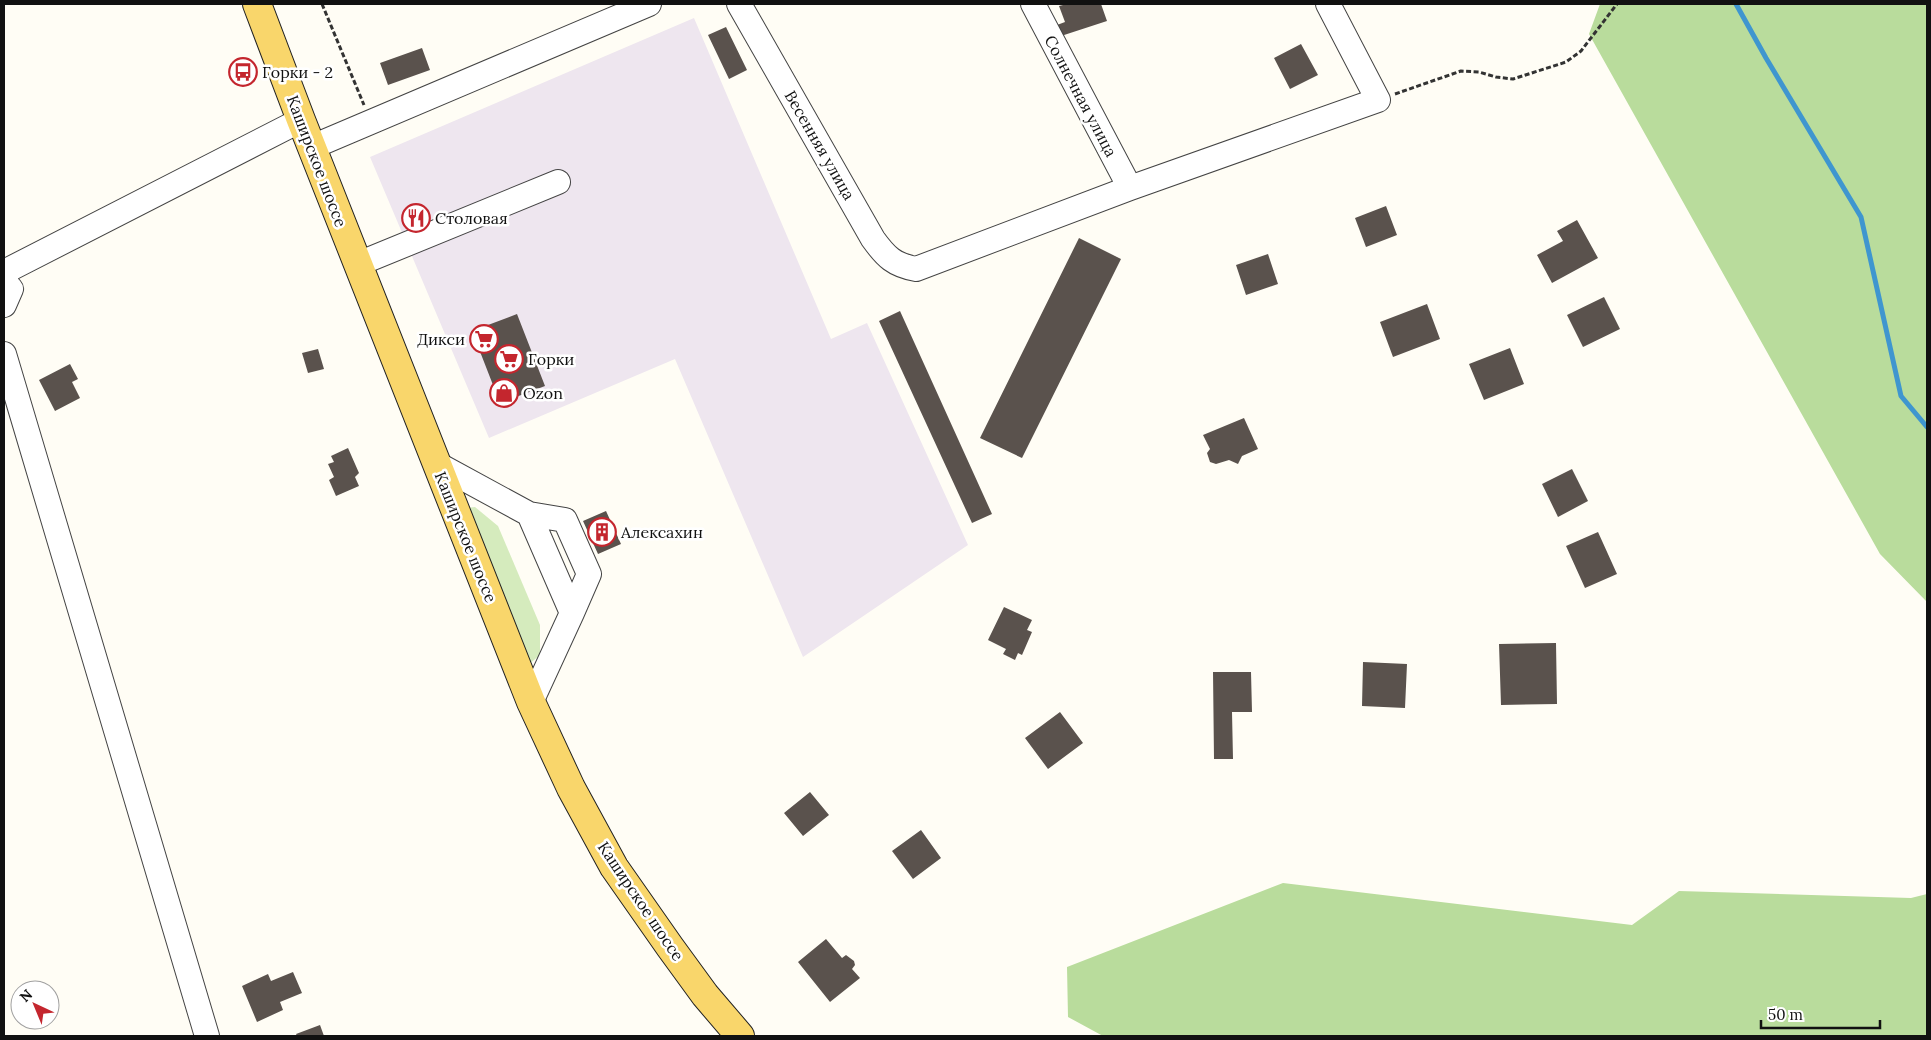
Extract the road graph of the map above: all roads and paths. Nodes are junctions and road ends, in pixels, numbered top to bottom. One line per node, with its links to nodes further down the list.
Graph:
1 (257, 4): 9 (main road, Каширское шоссе)
2 (322, 4): 10 (path)
3 (649, 4): 10 (street)
4 (739, 4): 13 (street, Весенняя улица)
5 (1033, 4): 13 (street, Солнечная улица)
6 (1328, 4): 8 (street)
7 (1617, 4): 8 (path)
8 (1378, 100): 13 (street)
9 (301, 120): 11 (main road, Каширское шоссе); 15 (street)
10 (371, 122): 11 (street)
11 (312, 147): 14 (main road, Каширское шоссе)
12 (558, 182): 14 (street)
13 (1130, 188)
14 (358, 264): 19 (main road, Каширское шоссе)
15 (4, 272)
16 (4, 281): 17 (street)
17 (4, 306)
18 (4, 354): 23 (street)
19 (437, 464): 20 (street); 22 (main road, Каширское шоссе)
20 (529, 514): 21 (street); 21 (street)
21 (572, 613): 22 (street)
22 (531, 702): 24 (main road, Каширское шоссе)
23 (207, 1036)
24 (740, 1036)

